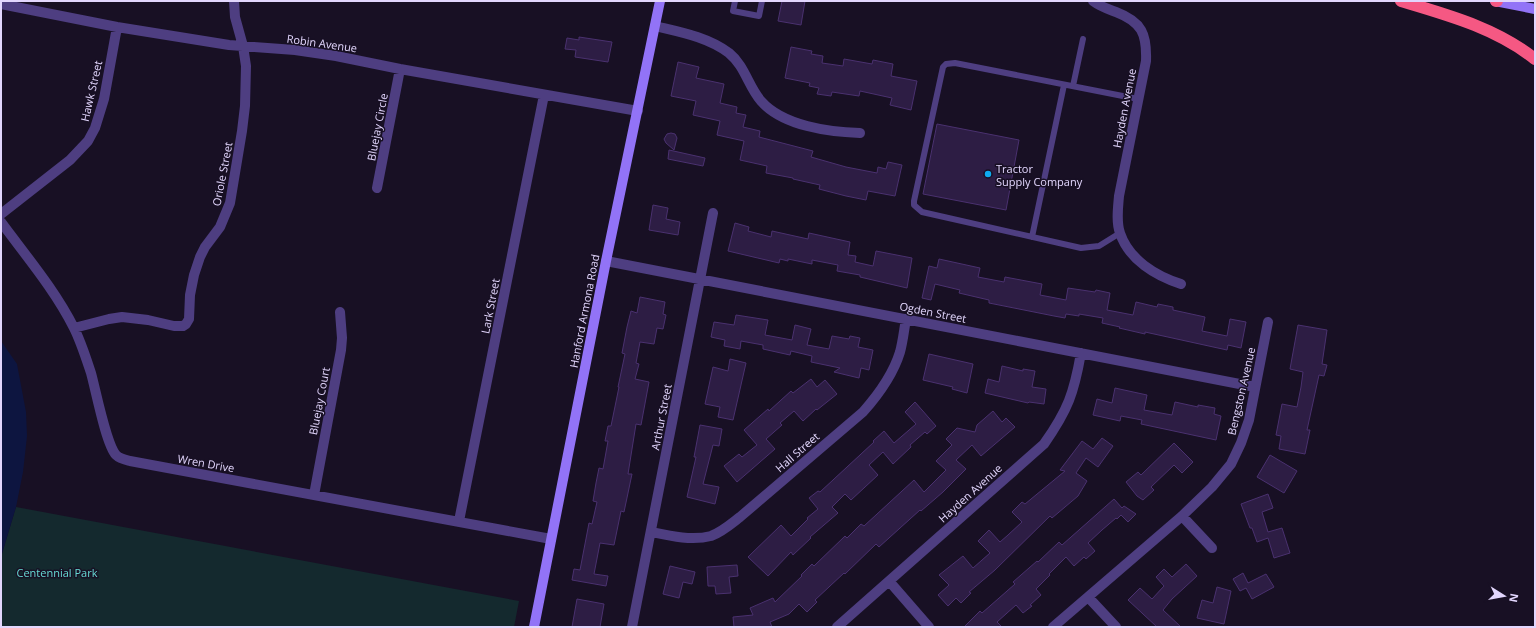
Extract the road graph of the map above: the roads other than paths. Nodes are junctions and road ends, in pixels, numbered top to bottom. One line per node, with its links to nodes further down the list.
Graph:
1 (234, 1): 13 (street, Oriole Street)
2 (660, 1): 10 (main road, Hanford Armona Road)
3 (735, 1): 4 (lane)
4 (762, 1)
5 (1093, 1): 19 (street, Hayden Avenue)
6 (1401, 1): 14 (highway)
7 (1496, 1): 9 (main road)
8 (1, 4): 11 (street, Robin Avenue)
9 (1535, 9)
10 (655, 26): 20 (main road, Hanford Armona Road); 21 (street)
11 (117, 27): 13 (street, Robin Avenue); 24 (street, Hawk Street)
12 (1083, 39): 17 (lane)
13 (243, 46): 15 (street, Robin Avenue); 34 (street, Oriole Street)
14 (1535, 59)
15 (400, 69): 18 (street, Robin Avenue); 22 (street, Bluejay Circle)
16 (1064, 85): 17 (lane); 27 (lane); 27 (lane)
17 (1073, 86): 19 (lane)
18 (544, 95): 20 (street, Robin Avenue); 39 (street, Lark Street)
19 (1138, 99): 26 (street, Hayden Avenue)
20 (638, 111): 28 (main road, Hanford Armona Road)
21 (860, 133)
22 (377, 188)
23 (713, 212): 29 (street, Arthur Street)
24 (1, 214)
25 (1, 222): 34 (street, Wren Drive)
26 (1120, 233): 27 (lane); 30 (street, Hayden Avenue)
27 (1032, 237)
28 (606, 261): 29 (street, Ogden Street); 41 (main road, Hanford Armona Road)
29 (699, 279): 32 (street, Ogden Street); 40 (street, Arthur Street)
30 (1181, 284)
31 (340, 312): 37 (street, Bluejay Court)
32 (906, 319): 35 (street, Ogden Street); 40 (street, Hall Street)
33 (1268, 322): 36 (street, Bengston Avenue)
34 (74, 328): 37 (street, Wren Drive)
35 (1081, 353): 36 (street, Ogden Street); 43 (street, Hayden Avenue)
36 (1255, 387): 38 (street, Bengston Avenue)
37 (314, 495): 39 (street, Wren Drive)
38 (1182, 516): 42 (street); 44 (street, Bengston Avenue)
39 (459, 521): 41 (street, Wren Drive)
40 (651, 532): 46 (street, Arthur Street)
41 (551, 539): 45 (main road, Hanford Armona Road)
42 (1212, 548)
43 (889, 581): 47 (street, Hayden Avenue); 48 (street)
44 (1088, 597): 49 (street, Bengston Avenue); 50 (street)
45 (534, 627)
46 (632, 627)
47 (837, 627)
48 (929, 627)
49 (1053, 627)
50 (1116, 627)

